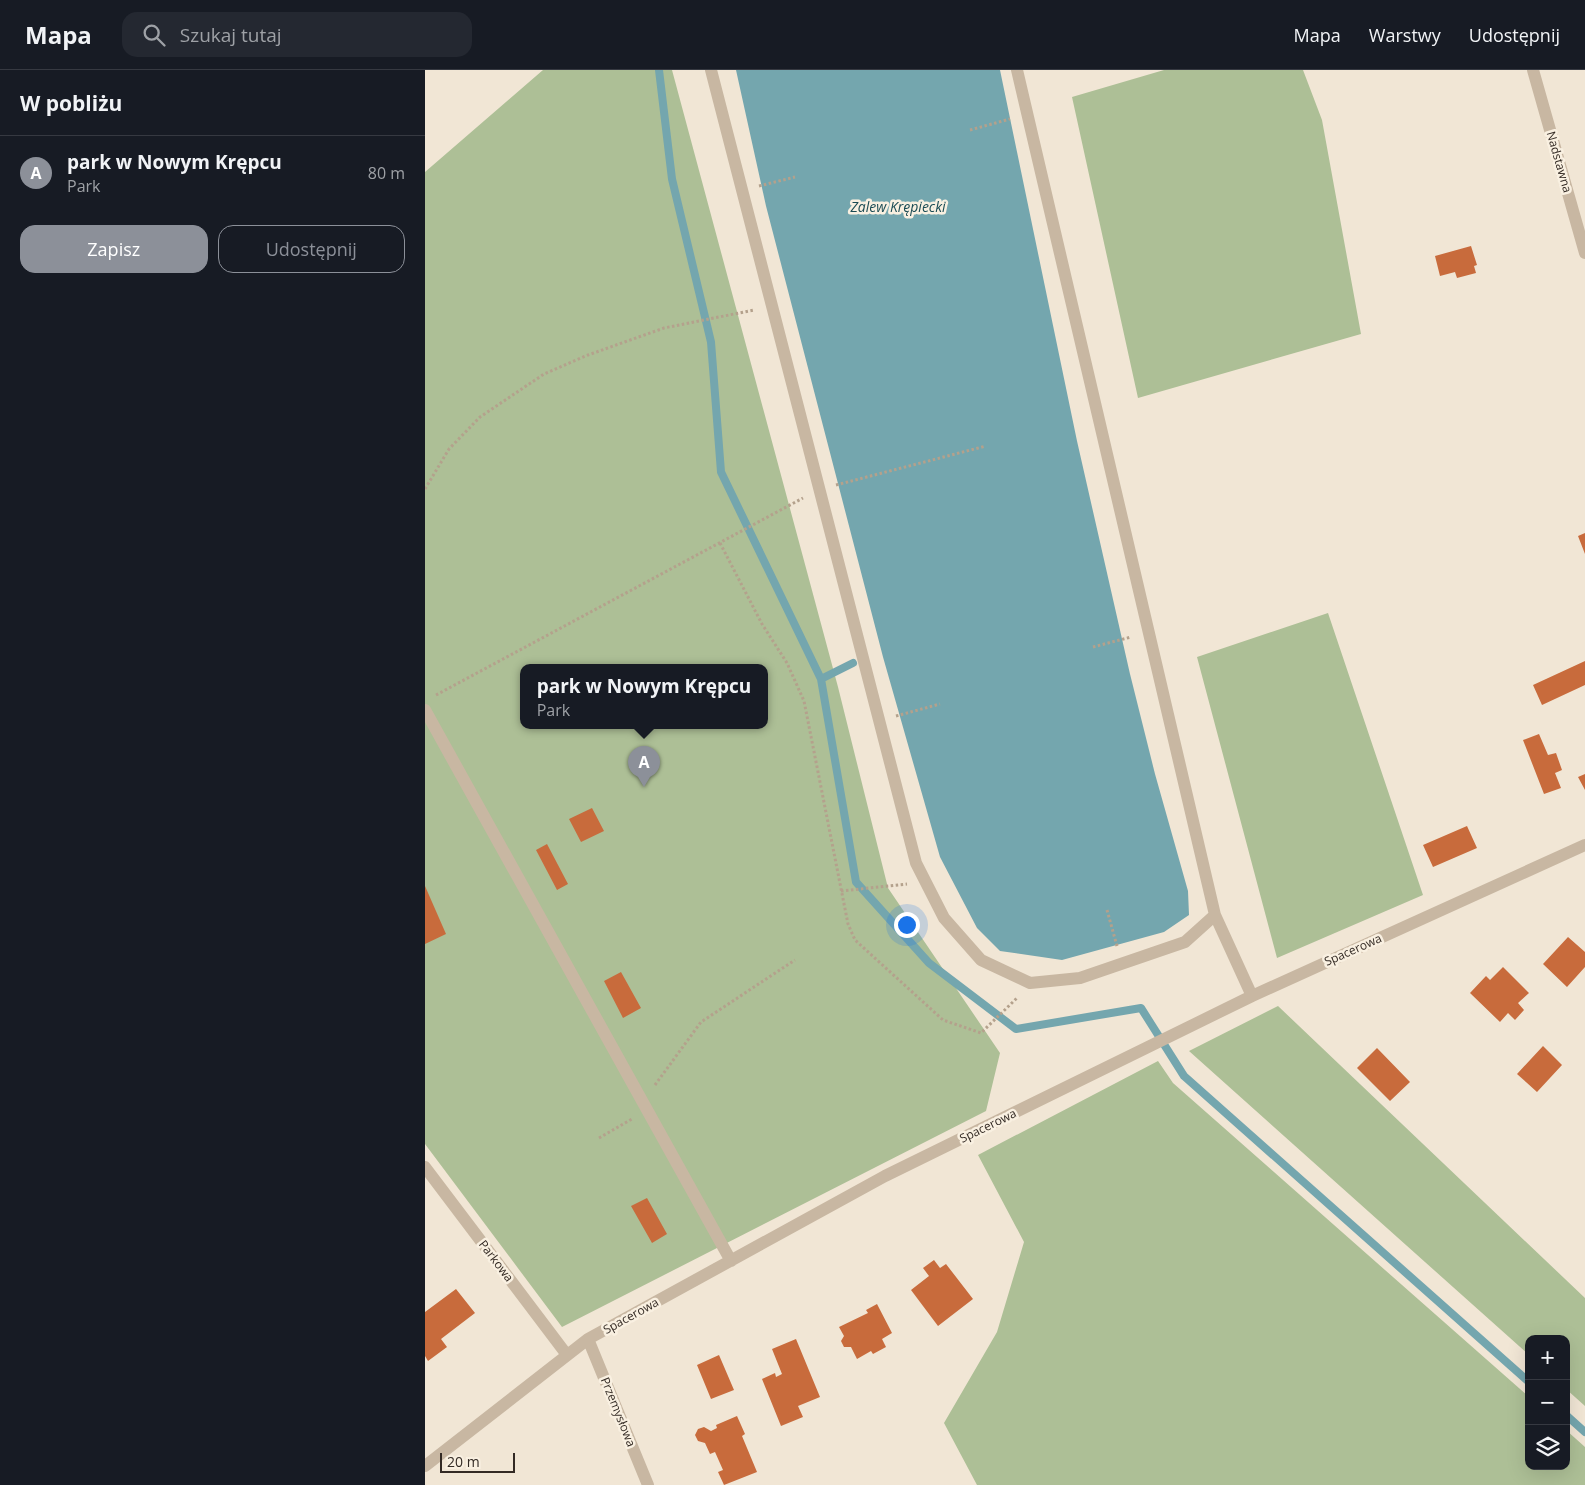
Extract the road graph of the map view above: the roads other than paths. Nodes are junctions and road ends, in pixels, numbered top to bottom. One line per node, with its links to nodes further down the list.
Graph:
1 (711, 70): 7 (street)
2 (1017, 70): 7 (street)
3 (1533, 70): 4 (street, Nadstawna)
4 (1585, 253)
5 (425, 710): 10 (street)
6 (1585, 845): 8 (street, Spacerowa)
7 (1215, 916): 8 (street)
8 (1252, 996): 10 (street, Spacerowa)
9 (427, 1174): 12 (street, Parkowa)
10 (731, 1261): 11 (street, Spacerowa)
11 (588, 1340): 12 (street, Spacerowa); 14 (street, Przemysłowa)
12 (567, 1355): 13 (street, Spacerowa)
13 (425, 1466)
14 (648, 1485)

